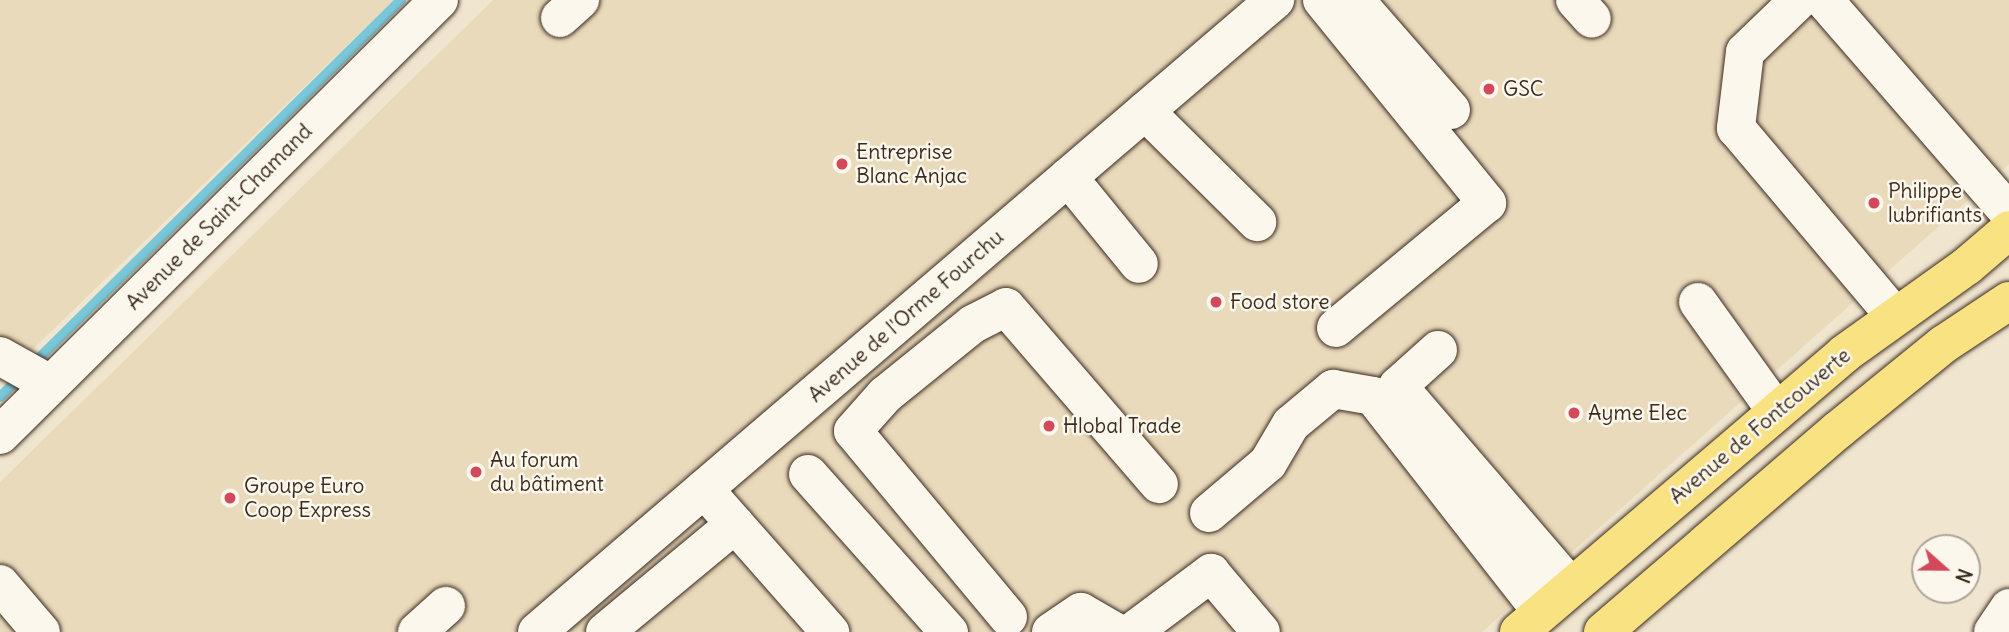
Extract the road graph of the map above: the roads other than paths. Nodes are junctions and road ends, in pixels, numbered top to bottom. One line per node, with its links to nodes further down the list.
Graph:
1 (439, 0): 22 (street, Avenue de Saint-Chamand)
2 (1275, 0): 8 (street, Avenue de l'Orme Fourchu)
3 (1322, 0): 19 (street)
4 (1355, 0): 7 (street)
5 (1799, 0): 17 (street)
6 (1824, 0): 10 (street)
7 (1451, 110)
8 (1145, 111): 9 (street, Avenue de l'Orme Fourchu); 11 (street)
9 (1068, 177): 13 (street); 14 (street, Avenue de l'Orme Fourchu)
10 (2009, 213)
11 (1257, 222)
12 (2009, 229): 17 (main road, Avenue de Fontcouverte)
13 (1139, 264)
14 (935, 291): 18 (street); 27 (street, Avenue de l'Orme Fourchu)
15 (2009, 300): 46 (main road)
16 (1698, 302): 23 (street)
17 (1895, 316): 23 (main road, Avenue de Fontcouverte)
18 (973, 324): 26 (street); 34 (street)
19 (1336, 328)
20 (1438, 350): 31 (street)
21 (0, 356): 22 (street)
22 (50, 384): 24 (street, Avenue de Saint-Chamand)
23 (1776, 411): 31 (main road, Avenue de Fontcouverte)
24 (0, 435)
25 (808, 474): 42 (street)
26 (1159, 484)
27 (704, 489): 29 (street); 39 (street, Avenue de l'Orme Fourchu)
28 (1209, 513): 35 (street)
29 (735, 524): 40 (street); 41 (street)
30 (0, 584): 37 (street)
31 (1572, 587): 35 (main road, Avenue de Fontcouverte)
32 (446, 606): 38 (street)
33 (2009, 608): 47 (street)
34 (1008, 617)
35 (1530, 622)
36 (1154, 626): 45 (street)
37 (41, 632)
38 (416, 632)
39 (537, 632)
40 (605, 632)
41 (830, 632)
42 (949, 632)
43 (1051, 632): 44 (street)
44 (1115, 632)
45 (1261, 632)
46 (1603, 632)
47 (1993, 632)

